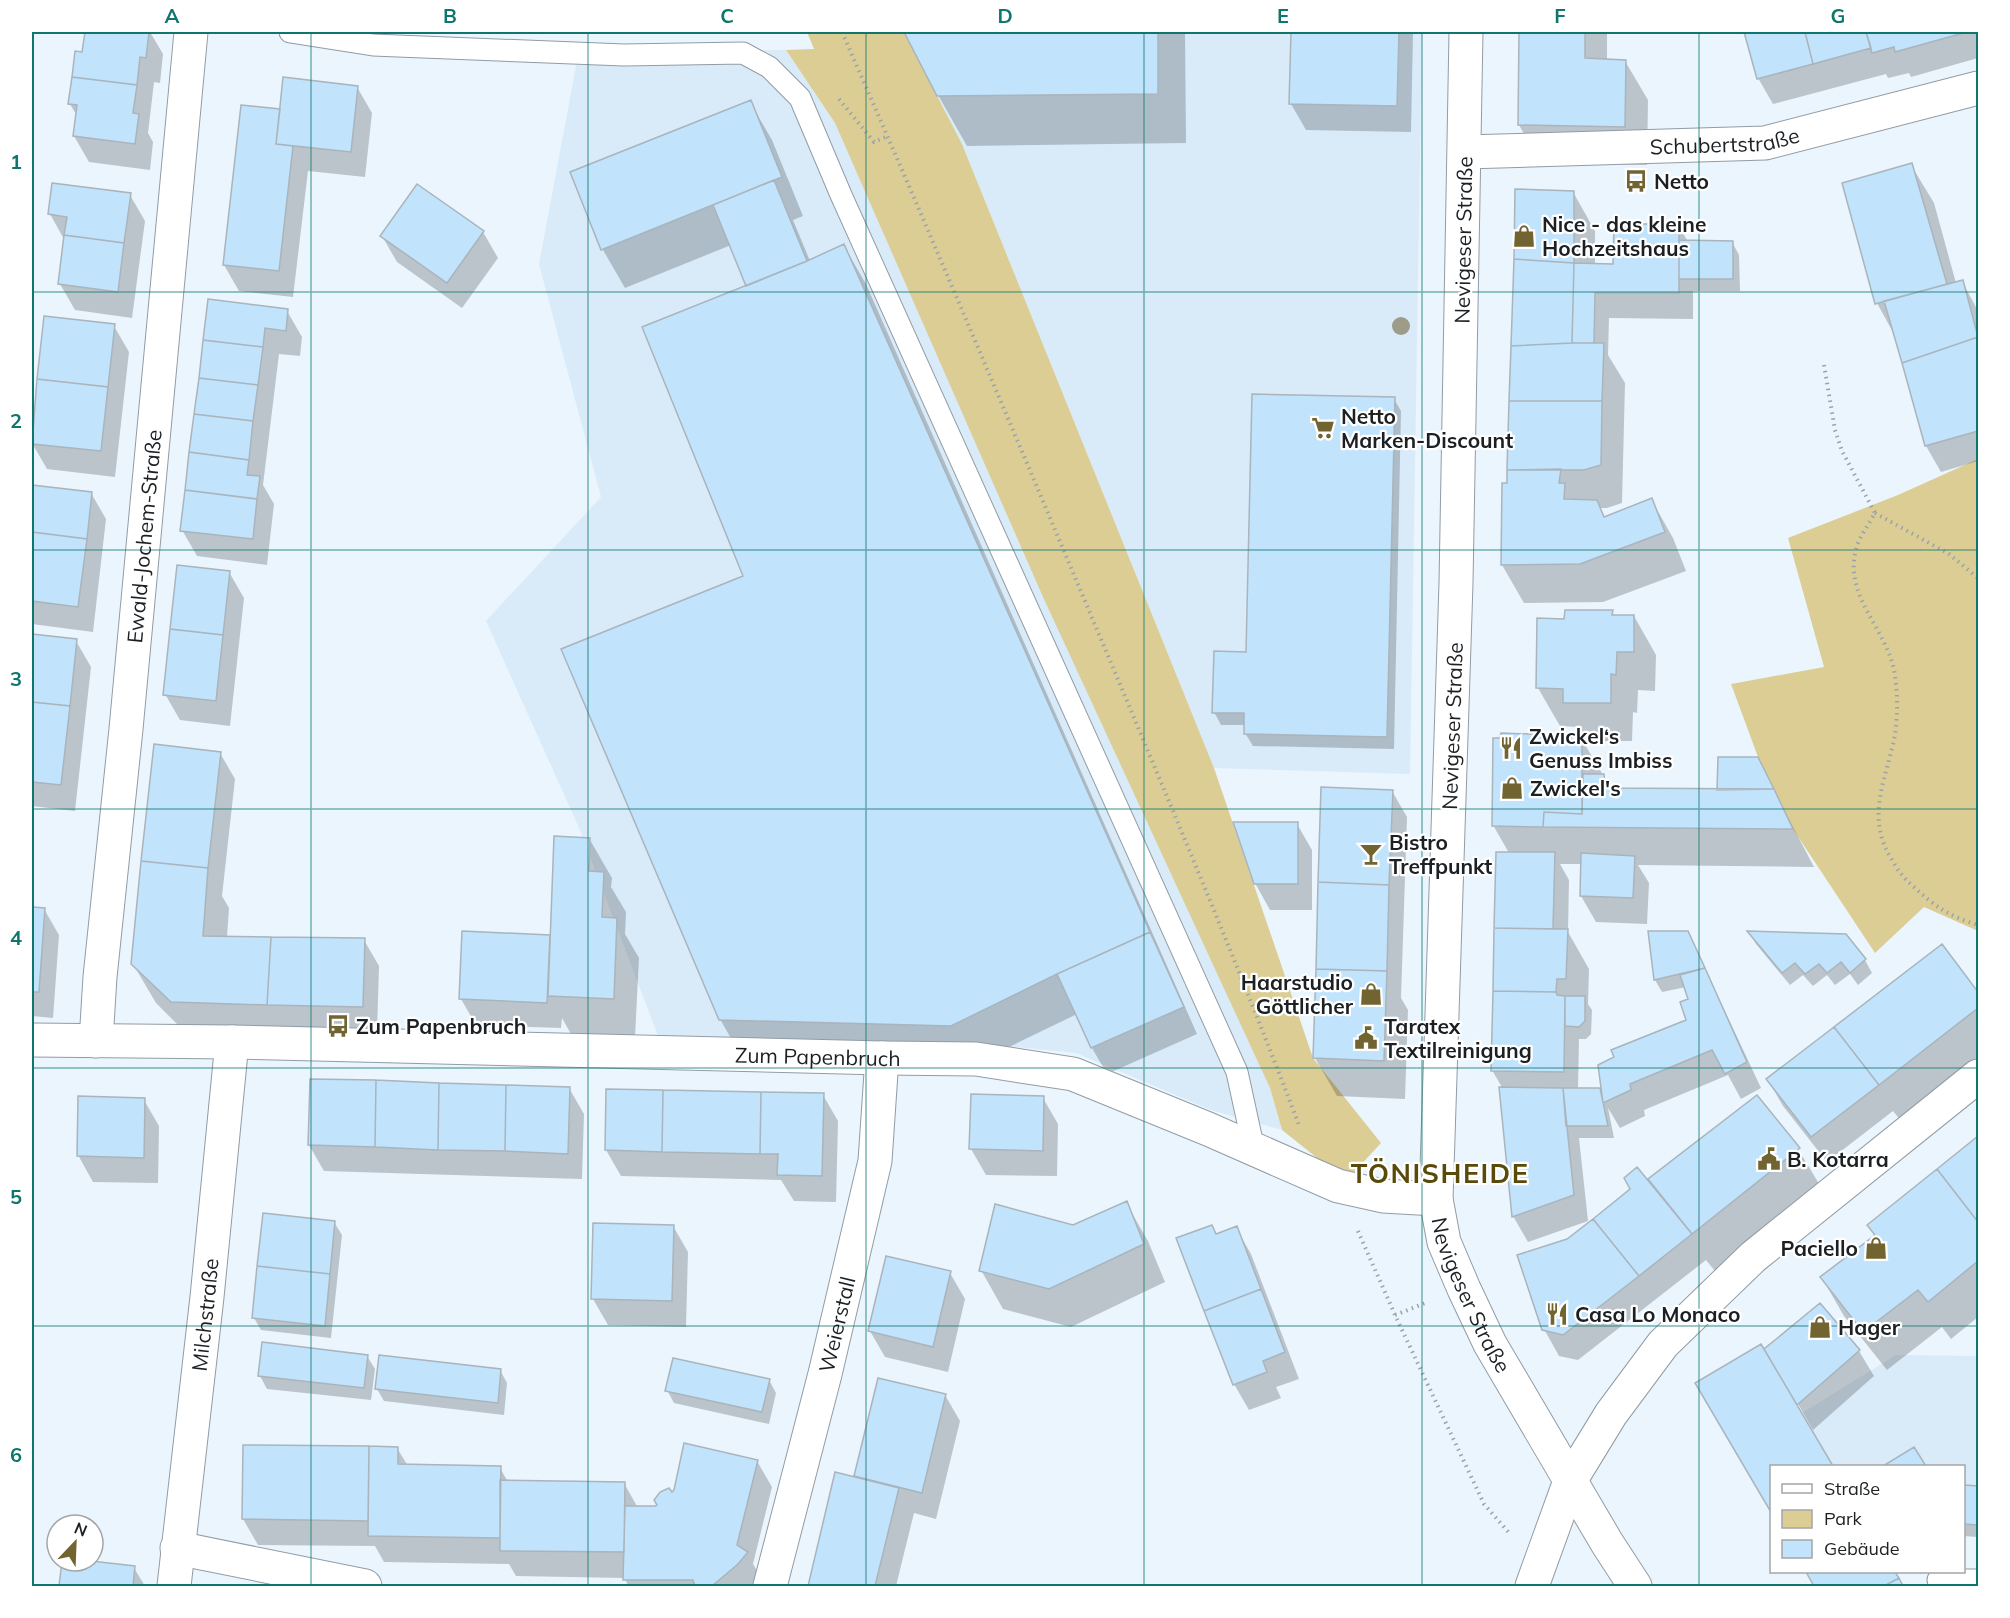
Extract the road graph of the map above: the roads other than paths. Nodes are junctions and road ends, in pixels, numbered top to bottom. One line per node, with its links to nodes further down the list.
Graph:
1 (191, 32): 7 (street, Ewald-Jochem-Straße)
2 (290, 32): 11 (lane)
3 (1466, 32): 5 (street, Nevigeser Straße)
4 (1978, 88): 5 (street, Schubertstraße)
5 (1465, 152): 12 (street, Nevigeser Straße)
6 (32, 1040): 7 (street, Zum Papenbruch)
7 (96, 1041): 8 (street, Zum Papenbruch)
8 (232, 1042): 9 (street, Zum Papenbruch); 14 (street, Milchstraße)
9 (882, 1058): 11 (street, Zum Papenbruch); 20 (street, Weierstall)
10 (1978, 1076): 13 (street)
11 (1254, 1150): 12 (street, Zum Papenbruch)
12 (1436, 1199): 13 (street, Nevigeser Straße)
13 (1570, 1481): 15 (street); 21 (street, Nevigeser Straße)
14 (177, 1548): 18 (street, Milchstraße); 19 (street)
15 (1535, 1577)
16 (1938, 1580): 17 (lane)
17 (1978, 1580)
18 (174, 1587)
19 (365, 1587)
20 (770, 1587)
21 (1635, 1587)

